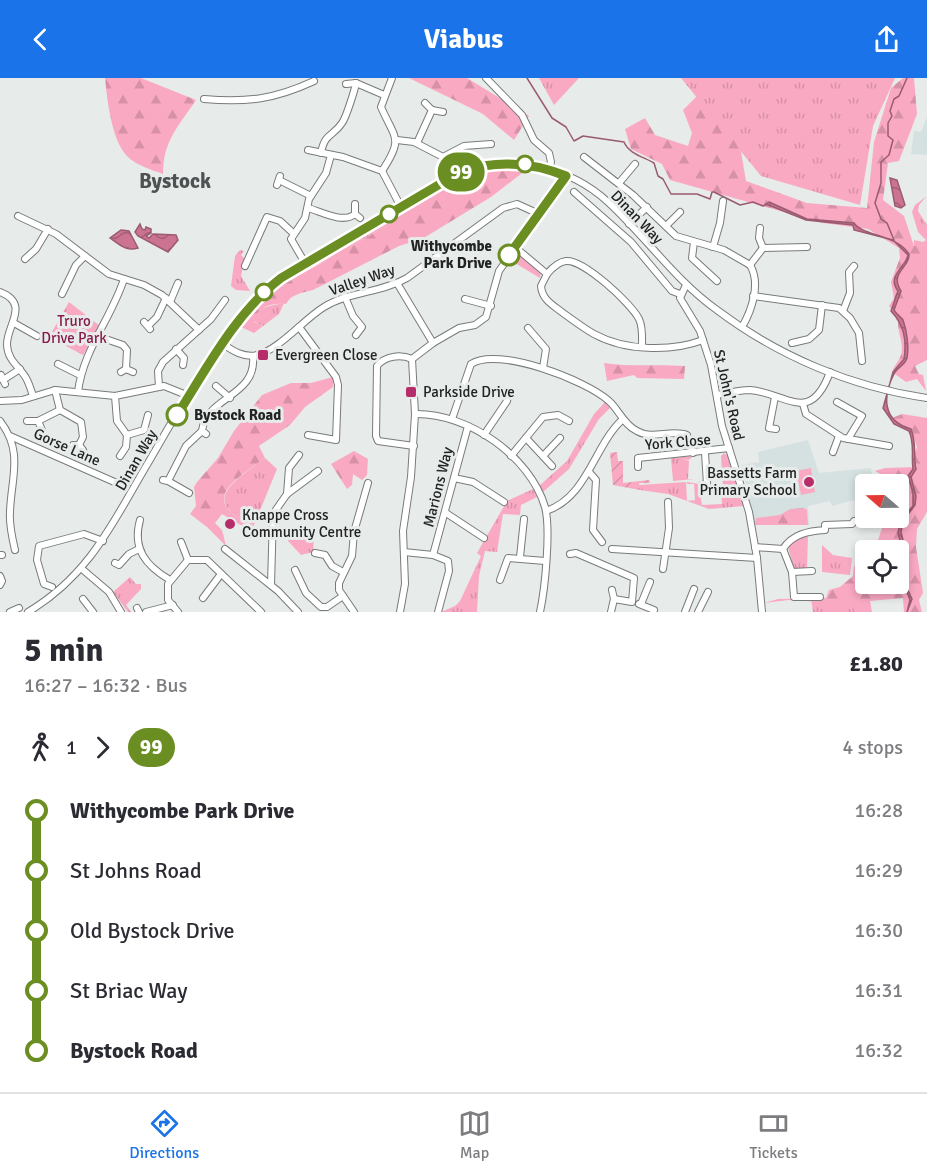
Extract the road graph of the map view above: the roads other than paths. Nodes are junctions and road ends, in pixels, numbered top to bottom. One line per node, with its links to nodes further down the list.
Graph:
1 (392, 78): 6 (street)
2 (486, 78): 21 (street)
3 (314, 81): 7 (street)
4 (356, 83): 5 (street); 6 (street); 11 (street)
5 (346, 84)
6 (384, 95): 13 (street)
7 (204, 99)
8 (425, 103): 9 (street)
9 (432, 110): 10 (street); 15 (street)
10 (443, 112)
11 (345, 118): 12 (street); 17 (street)
12 (353, 121)
13 (397, 140): 15 (street); 22 (street)
14 (486, 142): 15 (street)
15 (417, 143)
16 (308, 150): 17 (street)
17 (321, 153): 18 (street)
18 (331, 155): 22 (street); 27 (street)
19 (584, 157): 25 (street)
20 (635, 164): 25 (street)
21 (549, 169): 23 (street, Dinan Way); 30 (street, Dinan Way)
22 (382, 171): 30 (street)
23 (566, 176): 33 (street); 36 (street, Dinan Way)
24 (279, 180): 27 (street)
25 (619, 183): 31 (street)
26 (574, 192): 59 (street, St John's Road)
27 (311, 196): 32 (street)
28 (723, 201): 42 (street)
29 (355, 204): 32 (street)
30 (401, 207): 48 (street, Dinan Way)
31 (647, 207): 36 (street); 37 (street)
32 (308, 208): 40 (street)
33 (539, 214): 44 (street); 56 (street, Valley Way)
34 (679, 215): 37 (street)
35 (21, 219): 39 (street)
36 (629, 224): 57 (street, Dinan Way)
37 (666, 226): 41 (street)
38 (760, 228): 45 (street)
39 (48, 229): 46 (street); 47 (street)
40 (293, 232): 48 (street); 50 (street)
41 (693, 242): 42 (street); 54 (street)
42 (713, 247): 49 (street)
43 (807, 247): 45 (street)
44 (516, 248): 52 (street); 67 (street)
45 (764, 248): 49 (street)
46 (85, 256): 53 (street); 61 (street)
47 (29, 259)
48 (305, 263): 81 (street, Dinan Way)
49 (750, 265): 60 (street)
50 (245, 266)
51 (854, 266): 68 (street)
52 (547, 274): 83 (street); 83 (street)
53 (124, 279): 64 (street); 77 (street)
54 (717, 281)
55 (178, 283): 64 (street)
56 (397, 283): 62 (street, Valley Way); 79 (street)
57 (686, 285): 59 (street); 72 (street, Dinan Way)
58 (0, 292): 69 (street)
59 (680, 294): 78 (street, St John's Road)
60 (753, 296): 66 (street); 72 (street)
61 (63, 297)
62 (345, 297): 71 (street, Valley Way); 75 (street)
63 (465, 299): 67 (street)
64 (168, 300): 70 (street); 74 (street)
65 (221, 303): 74 (street)
66 (822, 305): 68 (street); 80 (street)
67 (491, 306): 79 (street)
68 (843, 311): 88 (street)
69 (14, 323): 76 (street); 82 (street)
70 (148, 325)
71 (299, 327): 85 (street, Valley Way); 124 (street)
72 (742, 327): 93 (street, Dinan Way)
73 (528, 328): 90 (street)
74 (199, 330): 84 (street)
75 (356, 335)
76 (34, 336)
77 (97, 336): 92 (street); 94 (street)
78 (704, 340): 83 (street); 100 (street, St John's Road)
79 (433, 343): 86 (street)
80 (792, 343)
81 (223, 344): 85 (street); 103 (street, Dinan Way)
82 (3, 345): 91 (street)
83 (642, 347)
84 (176, 350): 87 (street); 97 (street)
85 (253, 356): 105 (street)
86 (412, 359): 113 (street); 132 (street)
87 (185, 360)
88 (862, 361)
89 (60, 368): 94 (street)
90 (543, 368): 114 (street); 115 (street)
91 (20, 369): 95 (street); 101 (street)
92 (133, 372)
93 (830, 372): 106 (street, Dinan Way); 110 (street)
94 (80, 375): 99 (street)
95 (3, 380)
96 (220, 386): 105 (street)
97 (159, 387): 102 (street); 103 (street)
98 (56, 390): 99 (street); 101 (street); 111 (street)
99 (78, 392): 102 (street)
100 (717, 395): 104 (street); 134 (street, St John's Road)
101 (33, 396): 107 (street)
102 (115, 396): 123 (street)
103 (189, 396): 160 (street, Dinan Way)
104 (776, 397): 110 (street); 122 (street)
105 (230, 398): 150 (street)
106 (927, 398)
107 (0, 401)
108 (507, 401): 125 (street)
109 (837, 402): 130 (street)
110 (803, 404): 127 (street)
111 (60, 410): 117 (street); 131 (street)
112 (148, 413): 123 (street)
113 (415, 414): 114 (street); 132 (street)
114 (452, 419): 120 (street)
115 (623, 419): 135 (street); 145 (street)
116 (0, 421): 126 (street)
117 (38, 421): 119 (street); 121 (street)
118 (569, 421): 128 (street)
119 (27, 422)
120 (468, 426): 125 (street); 146 (street, Marions Way)
121 (42, 430)
122 (771, 430)
123 (128, 435): 141 (street)
124 (308, 435)
125 (484, 435): 139 (street)
126 (10, 436): 147 (street, Gorse Lane); 169 (street)
127 (839, 436): 130 (street); 137 (street)
128 (526, 438): 139 (street); 140 (street)
129 (560, 438): 140 (street)
130 (848, 440): 133 (street)
131 (78, 446)
132 (414, 446): 170 (street)
133 (890, 446)
134 (729, 448): 136 (street, York Close); 164 (street, St John's Road)
135 (693, 453): 136 (street, York Close); 143 (street, York Close)
136 (705, 453): 149 (street)
137 (833, 453)
138 (299, 455): 151 (street)
139 (511, 456): 154 (street)
140 (543, 456): 142 (street)
141 (119, 458)
142 (552, 466)
143 (638, 467)
144 (318, 471): 151 (street)
145 (589, 472): 154 (street); 162 (street)
146 (454, 478): 152 (street); 155 (street, Marions Way)
147 (116, 480)
148 (368, 483): 185 (street)
149 (702, 485)
150 (189, 493)
151 (286, 494): 195 (street)
152 (504, 502)
153 (668, 502): 171 (street)
154 (546, 511): 179 (street)
155 (446, 513): 159 (street); 175 (street, Marions Way)
156 (524, 519): 176 (street)
157 (855, 521): 168 (street)
158 (140, 524): 165 (street)
159 (484, 538)
160 (103, 541): 181 (street, Dinan Way); 196 (street)
161 (181, 542): 178 (street)
162 (602, 542)
163 (329, 548): 174 (street)
164 (755, 548): 168 (street); 177 (street, St John's Road)
165 (139, 549): 180 (street); 190 (street)
166 (225, 549): 195 (street)
167 (612, 549): 171 (street)
168 (783, 549): 186 (street)
169 (15, 550)
170 (404, 552): 175 (street); 220 (street)
171 (666, 552): 177 (street); 182 (street)
172 (315, 553): 174 (street)
173 (570, 554): 205 (street)
174 (325, 555): 185 (street)
175 (433, 555): 221 (street)
176 (520, 557): 179 (street); 191 (street)
177 (757, 558): 226 (street, St John's Road)
178 (188, 560): 187 (street); 190 (street)
179 (546, 561): 222 (street)
180 (114, 563)
181 (82, 569): 212 (street, Dinan Way); 214 (street)
182 (663, 569)
183 (296, 570): 189 (street)
184 (812, 571): 186 (street)
185 (343, 572): 200 (street)
186 (792, 572): 201 (street)
187 (221, 574): 202 (street); 217 (street)
188 (0, 576): 194 (street)
189 (298, 577): 192 (street); 209 (street)
190 (170, 580): 207 (street)
191 (500, 580)
192 (291, 581)
193 (650, 582): 206 (street)
194 (0, 585)
195 (271, 585): 218 (street)
196 (52, 587)
197 (694, 589): 224 (street)
198 (612, 591): 204 (street)
199 (708, 592): 225 (street)
200 (343, 596): 209 (street); 219 (street)
201 (820, 597)
202 (203, 598)
203 (84, 599): 213 (street)
204 (614, 600): 205 (street); 223 (street)
205 (632, 602): 206 (street)
206 (642, 604): 210 (street)
207 (173, 605): 215 (street); 216 (street)
208 (19, 608): 211 (street)
209 (324, 610)
210 (654, 610)
211 (10, 612)
212 (29, 612)
213 (93, 612)
214 (122, 612)
215 (146, 612)
216 (178, 612)
217 (261, 612)
218 (298, 612)
219 (354, 612)
220 (400, 612)
221 (438, 612)
222 (540, 612)
223 (611, 612)
224 (685, 612)
225 (698, 612)
226 (762, 612)

